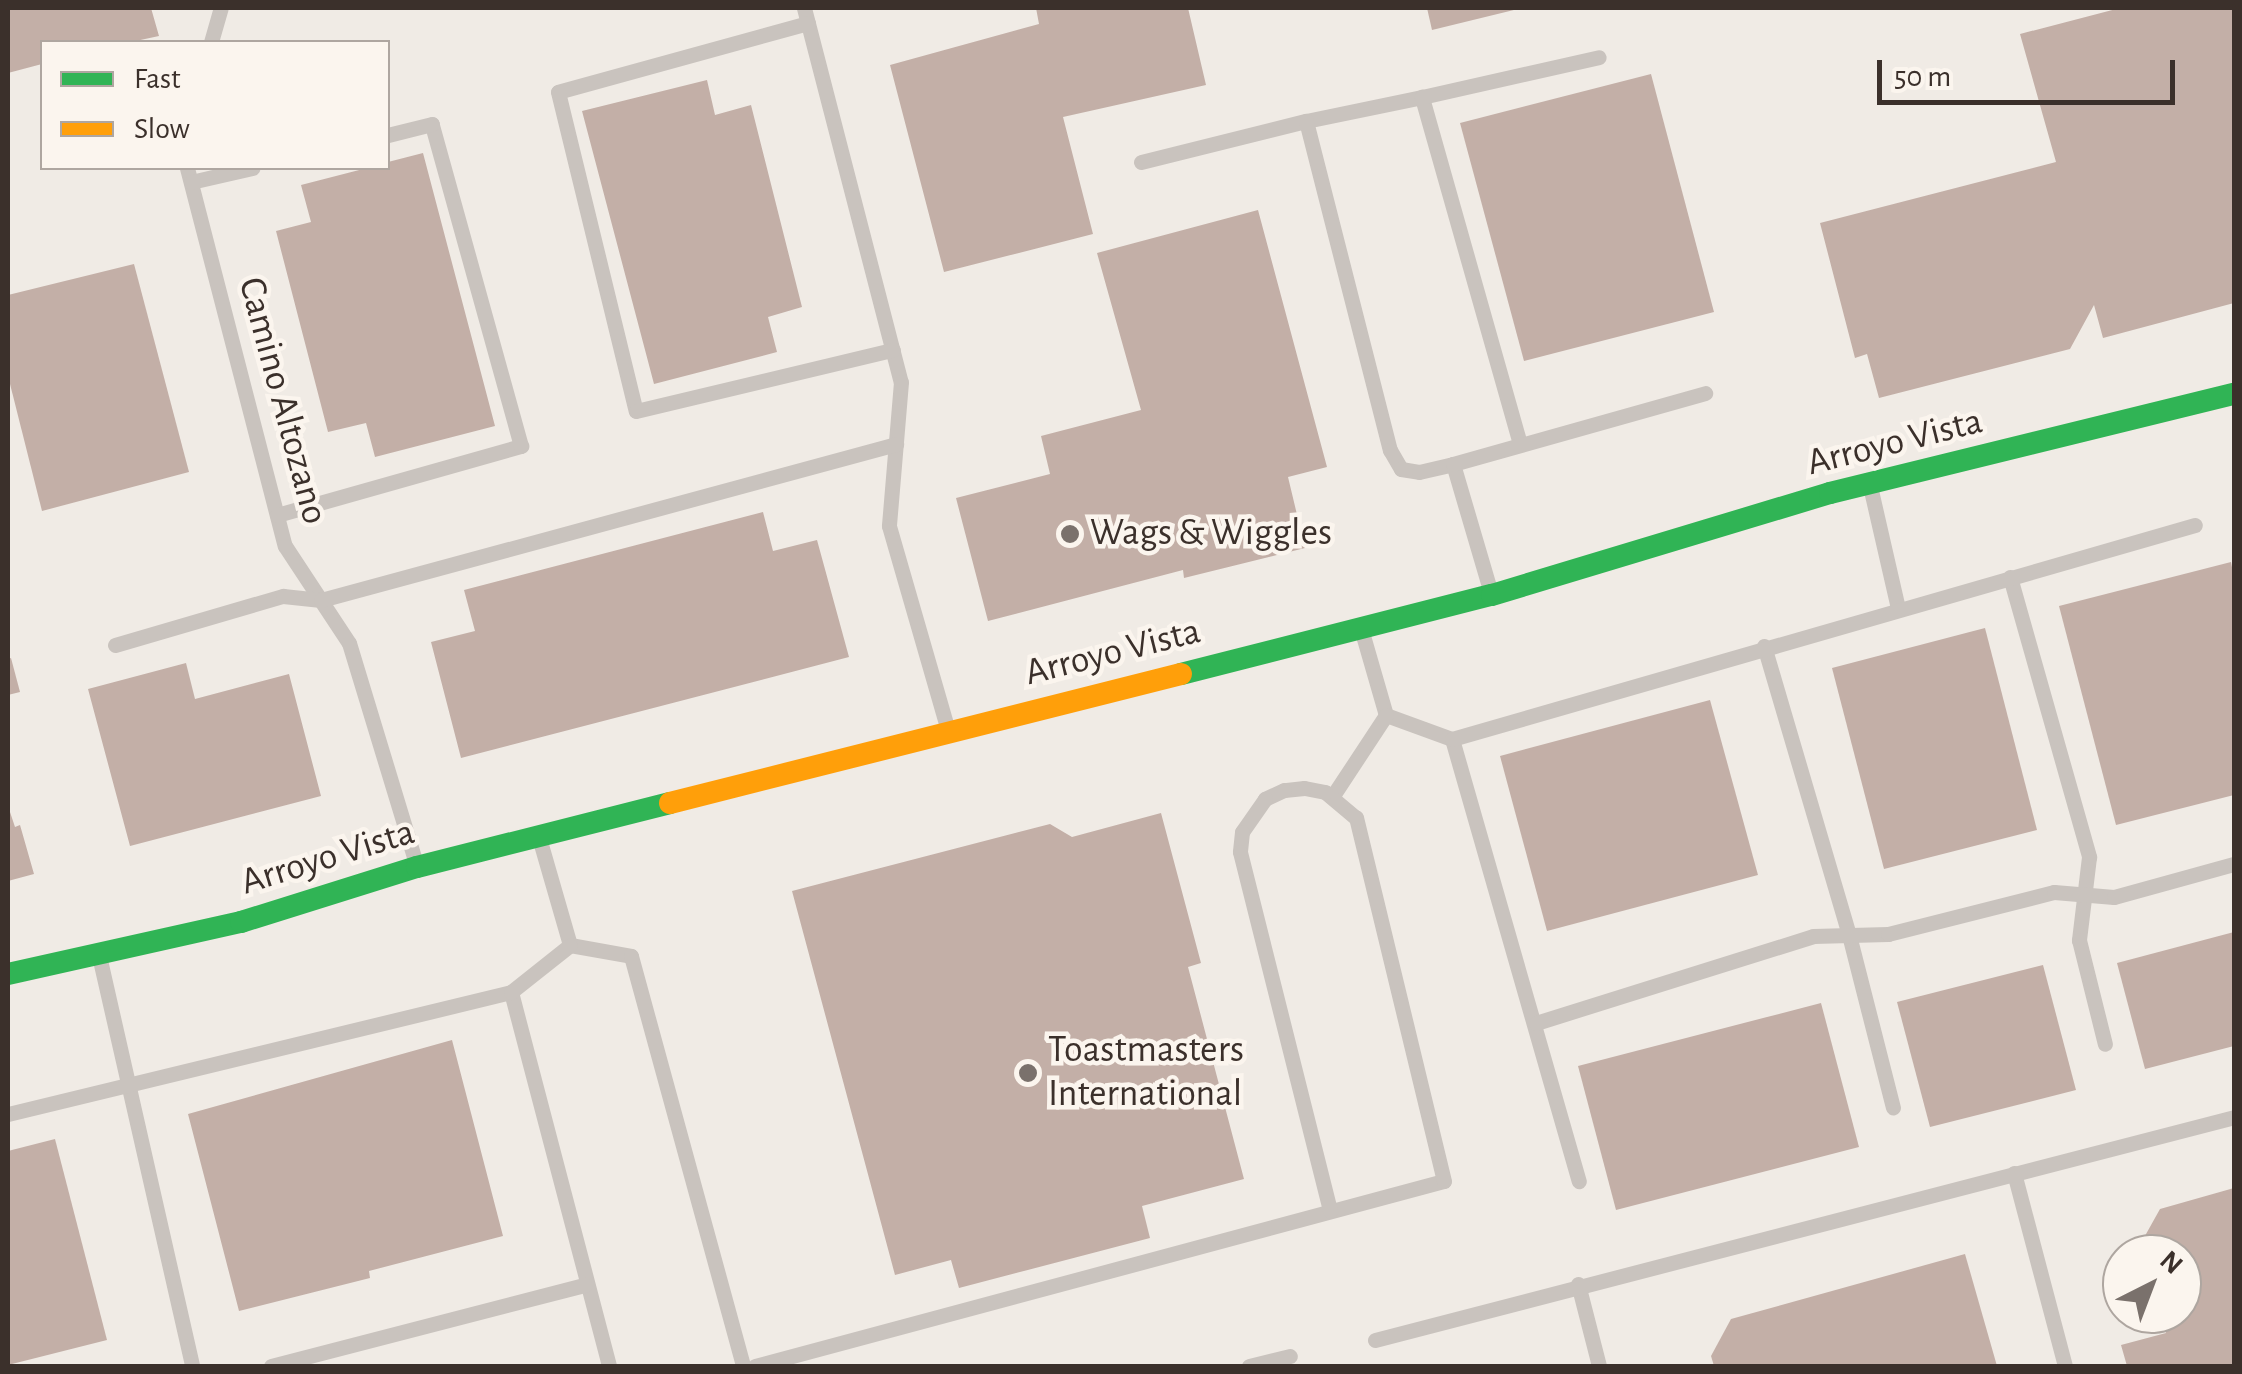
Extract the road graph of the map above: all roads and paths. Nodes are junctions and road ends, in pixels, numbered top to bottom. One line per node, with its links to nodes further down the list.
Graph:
1 (220, 8): 3 (lane)
2 (806, 15): 11 (lane); 11 (lane)
3 (212, 40)
4 (1599, 57): 5 (lane)
5 (1422, 97): 6 (lane); 15 (lane)
6 (1306, 120): 8 (lane); 16 (lane)
7 (390, 134): 18 (lane)
8 (1141, 162)
9 (234, 170): 10 (lane)
10 (189, 175): 18 (lane, Camino Altozano)
11 (893, 350): 14 (lane)
12 (1705, 394): 15 (lane)
13 (2234, 394): 17 (main road, Arroyo Vista)
14 (896, 444): 22 (lane); 28 (lane)
15 (1520, 444): 16 (lane)
16 (1453, 464): 21 (lane)
17 (1870, 486): 21 (main road, Arroyo Vista); 23 (lane)
18 (277, 515): 22 (lane, Camino Altozano)
19 (2194, 525): 20 (lane)
20 (2010, 577): 23 (lane); 34 (lane)
21 (1492, 594): 24 (main road, Arroyo Vista)
22 (321, 600): 25 (lane); 33 (lane, Camino Altozano)
23 (1898, 608): 26 (lane)
24 (1360, 628): 27 (lane); 28 (main road, Arroyo Vista)
25 (115, 644)
26 (1764, 646): 29 (lane); 35 (lane)
27 (1386, 716): 29 (lane); 30 (lane)
28 (948, 732): 31 (main road, Arroyo Vista)
29 (1452, 739): 40 (lane)
30 (1332, 797): 48 (lane); 48 (lane)
31 (538, 836): 33 (main road, Arroyo Vista); 36 (lane)
32 (2234, 864): 34 (lane)
33 (417, 867): 37 (main road, Arroyo Vista)
34 (2084, 894): 35 (lane); 41 (lane)
35 (1849, 935): 40 (lane); 43 (lane)
36 (570, 945): 39 (lane); 56 (lane)
37 (99, 956): 38 (main road, Arroyo Vista); 42 (lane)
38 (8, 974)
39 (511, 992): 42 (lane); 50 (lane)
40 (1536, 1023): 47 (lane)
41 (2105, 1044)
42 (128, 1085): 44 (lane); 53 (lane)
43 (1893, 1107)
44 (8, 1114)
45 (2234, 1117): 46 (lane)
46 (2014, 1173): 49 (lane); 60 (lane)
47 (1578, 1181)
48 (1330, 1211): 57 (lane)
49 (1578, 1284): 51 (lane); 59 (lane)
50 (585, 1285): 54 (lane); 55 (lane)
51 (1375, 1340)
52 (1290, 1356): 58 (lane)
53 (192, 1366)
54 (270, 1366)
55 (609, 1366)
56 (743, 1366)
57 (756, 1366)
58 (1249, 1366)
59 (1599, 1366)
60 (2065, 1366)

